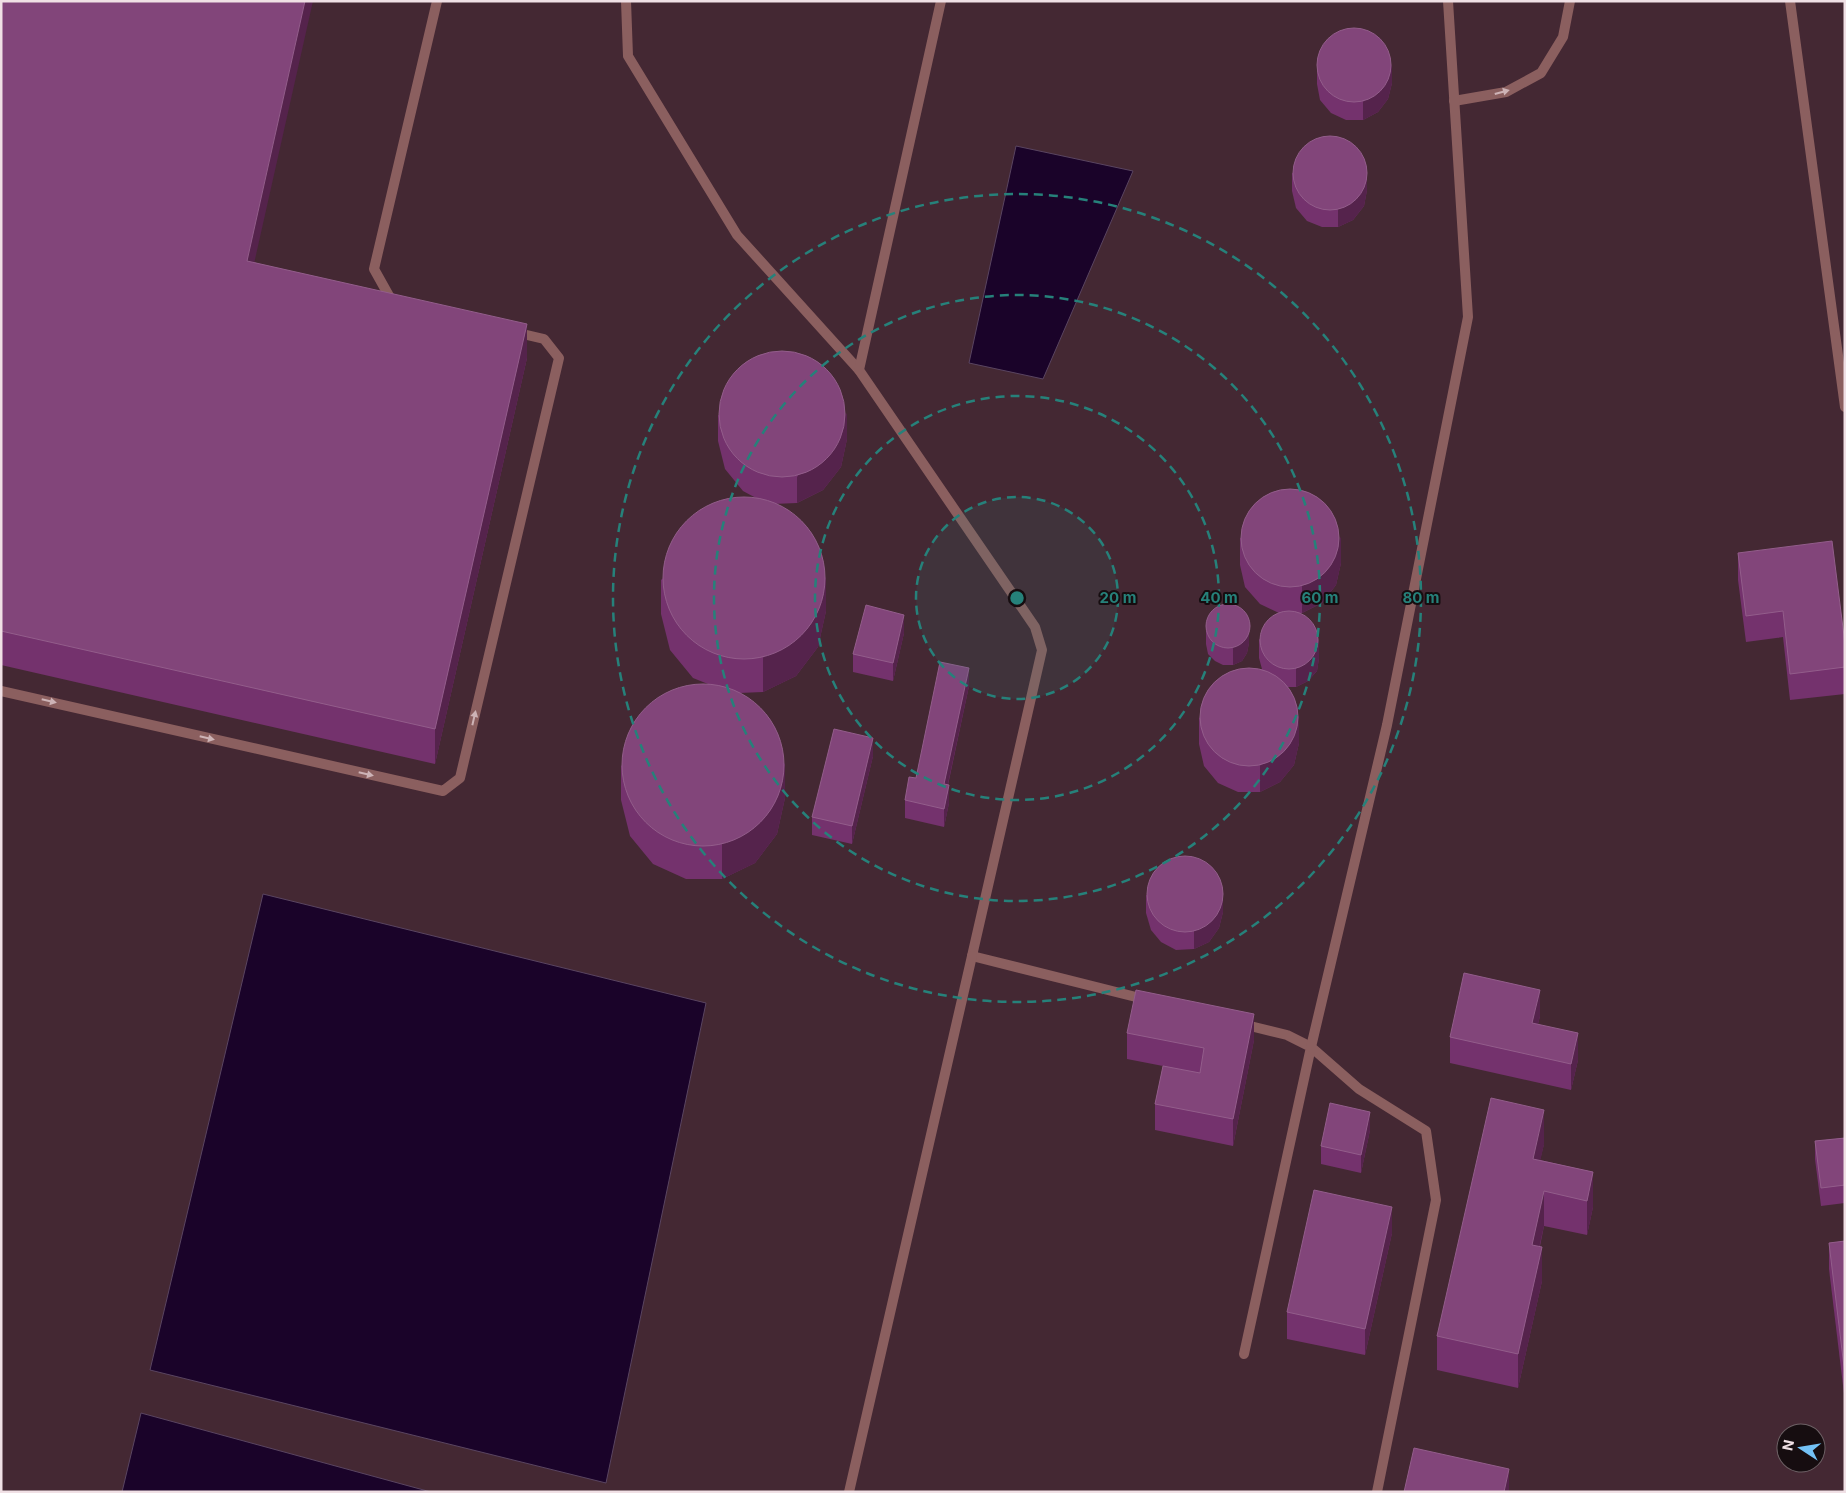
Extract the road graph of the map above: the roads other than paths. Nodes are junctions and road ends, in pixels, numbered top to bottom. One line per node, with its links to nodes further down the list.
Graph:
1 (438, 1): 8 (lane)
2 (626, 1): 10 (lane)
3 (941, 1): 10 (lane)
4 (1448, 1): 7 (lane)
5 (1570, 1): 7 (lane, one-way to 5)
6 (1790, 1): 11 (lane)
7 (1454, 101): 16 (lane)
8 (401, 304)
9 (506, 330): 12 (lane, one-way to 9)
10 (859, 370): 13 (lane)
11 (1845, 407)
12 (1, 691)
13 (972, 956): 14 (lane); 18 (lane)
14 (1163, 1004)
15 (1230, 1021): 16 (lane)
16 (1311, 1046): 17 (lane); 19 (lane)
17 (1244, 1354)
18 (849, 1492)
19 (1377, 1492)

